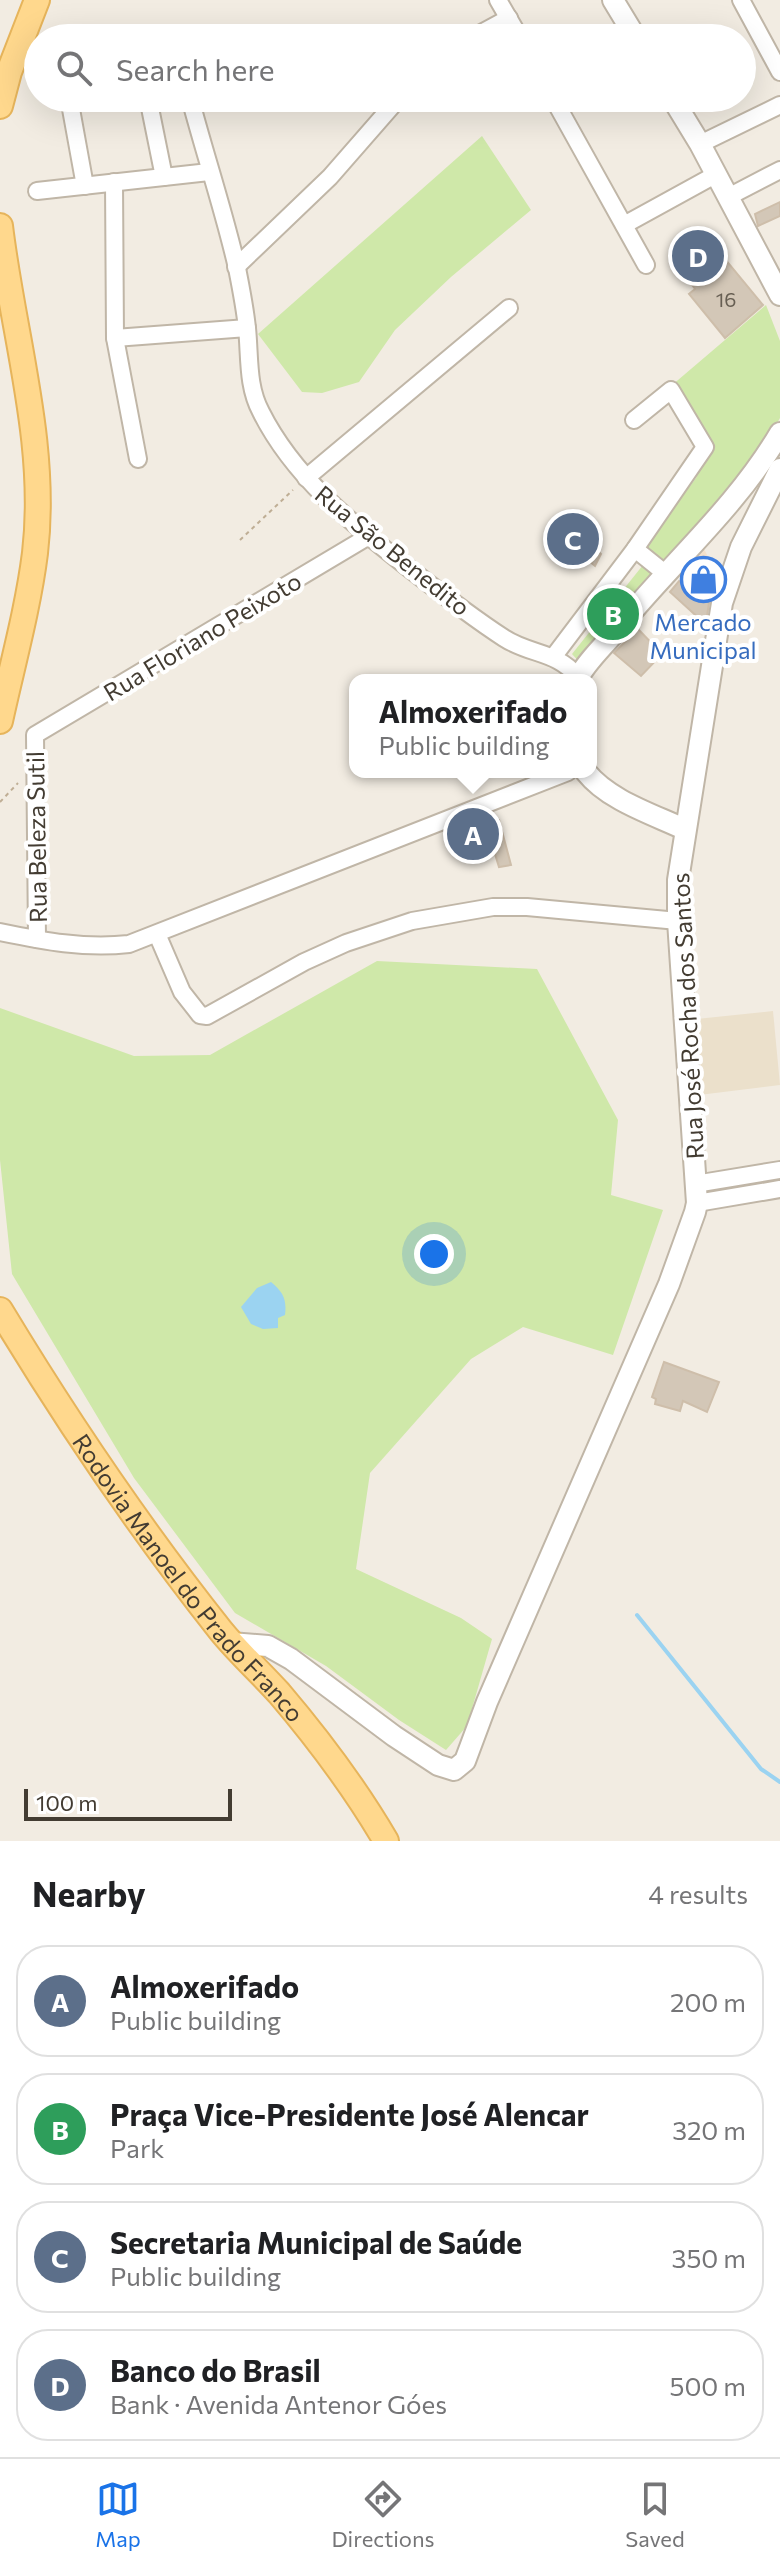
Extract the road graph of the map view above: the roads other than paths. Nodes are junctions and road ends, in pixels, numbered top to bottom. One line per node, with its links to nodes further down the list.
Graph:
1 (37, 0): 6 (main road)
2 (498, 0): 5 (street)
3 (613, 0): 9 (street)
4 (741, 0): 10 (street)
5 (509, 18): 7 (street); 8 (street)
6 (28, 24)
7 (498, 24)
8 (512, 24)
9 (628, 24)
10 (754, 24)
11 (756, 28): 13 (street)
12 (24, 33): 15 (main road)
13 (780, 72)
14 (780, 105): 22 (street)
15 (0, 106)
16 (72, 112): 28 (street)
17 (151, 112): 26 (street)
18 (194, 112): 24 (street, Rua São Benedito)
19 (387, 112): 34 (street)
20 (561, 112): 31 (street)
21 (681, 112): 22 (street)
22 (700, 144): 25 (street)
23 (780, 170): 30 (street)
24 (209, 172): 26 (street); 34 (street, Rua São Benedito)
25 (715, 175): 30 (street); 31 (street)
26 (164, 177): 27 (street)
27 (114, 182): 28 (street); 38 (street)
28 (85, 186): 29 (street)
29 (37, 191)
30 (728, 197): 35 (street)
31 (624, 225): 33 (street)
32 (0, 226): 50 (main road)
33 (646, 265)
34 (236, 267): 37 (street, Rua São Benedito)
35 (780, 295)
36 (509, 308): 43 (street)
37 (247, 328): 38 (street); 43 (street, Rua São Benedito)
38 (115, 338): 41 (street)
39 (634, 420): 45 (street)
40 (780, 433): 46 (street)
41 (138, 459)
42 (780, 469): 54 (street, Rua José Rocha dos Santos)
43 (306, 478): 44 (street, Rua São Benedito)
44 (369, 536): 47 (street, Rua São Benedito); 51 (street, Rua Floriano Peixoto)
45 (635, 549): 46 (street); 47 (street)
46 (666, 574): 49 (street)
47 (554, 656): 48 (street, Rua São Benedito)
48 (574, 674)
49 (581, 674)
50 (0, 721)
51 (35, 735): 58 (street, Rua Beleza Sutil)
52 (552, 778): 57 (street)
53 (591, 778): 54 (street)
54 (684, 829): 55 (street, Rua José Rocha dos Santos)
55 (678, 921): 57 (street); 61 (street, Rua José Rocha dos Santos)
56 (0, 932): 58 (street)
57 (157, 934): 58 (street)
58 (37, 939)
59 (780, 1170): 61 (street)
60 (780, 1189): 61 (street)
61 (696, 1194): 63 (street)
62 (0, 1310): 63 (main road, Rodovia Manoel do Prado Franco)
63 (231, 1643): 64 (main road, Rodovia Manoel do Prado Franco)
64 (386, 1841)

